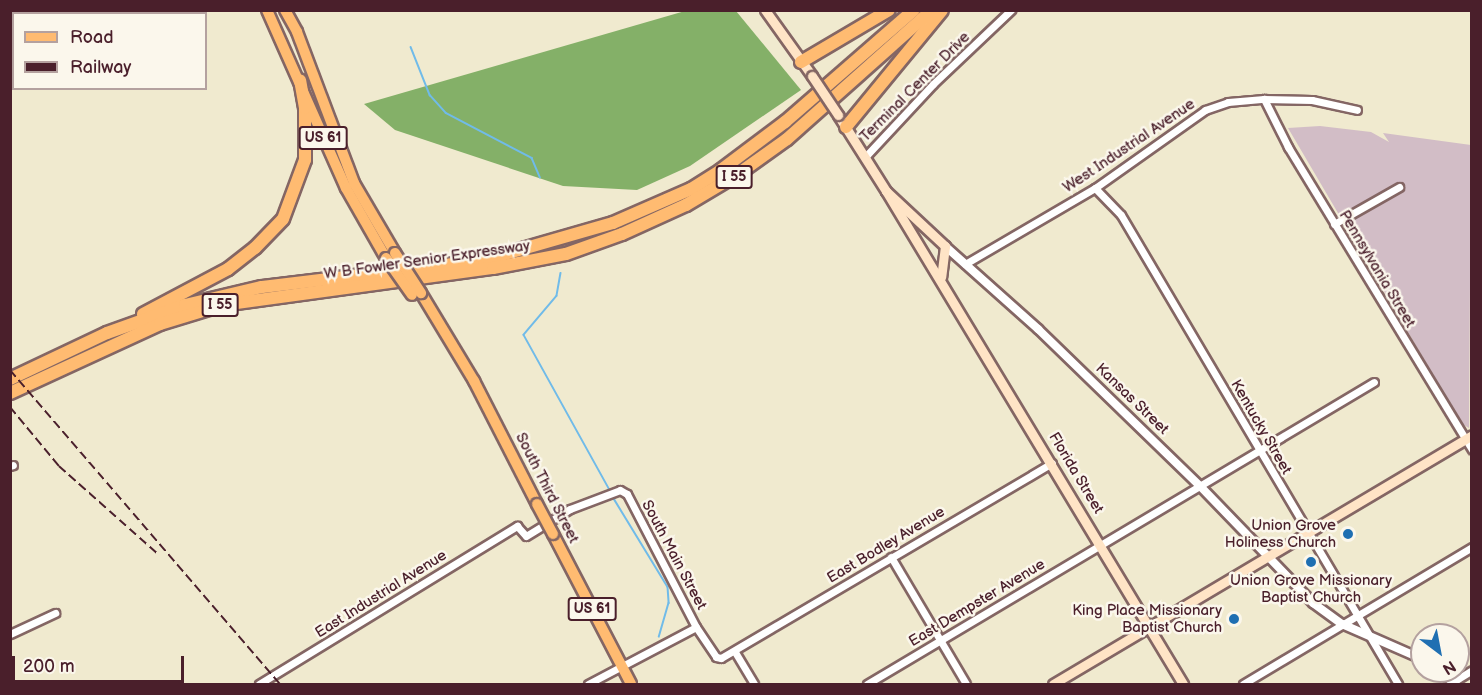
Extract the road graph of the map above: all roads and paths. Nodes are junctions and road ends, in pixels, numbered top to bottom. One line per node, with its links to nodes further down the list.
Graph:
1 (765, 10): 9 (main road, Kansas Street)
2 (889, 10): 9 (highway)
3 (914, 10): 23 (highway, W B Fowler Senior Expressway / I 55)
4 (932, 10): 26 (highway, W B Fowler Senior Expressway / I 55)
5 (942, 10): 13 (highway)
6 (1011, 10): 14 (street, Terminal Center Drive)
7 (286, 11): 20 (main road, South Third Street / US 61)
8 (268, 13): 10 (main road, South Third Street / US 61)
9 (801, 62): 13 (main road, Kansas Street, bridge)
10 (300, 80): 20 (main road, South Third Street / US 61); 23 (highway)
11 (1264, 99): 12 (street, West Industrial Avenue); 16 (street, West Industrial Avenue); 18 (street, Pennsylvania Street)
12 (1358, 110)
13 (846, 127): 14 (main road, Kansas Street)
14 (865, 157): 17 (main road, Kansas Street)
15 (1399, 187): 18 (street)
16 (1095, 188): 21 (street, West Industrial Avenue); 29 (street, Kentucky Street)
17 (886, 191): 19 (main road, Kansas Street); 22 (main road, Florida Street)
18 (1334, 224): 27 (street, Pennsylvania Street)
19 (945, 246): 21 (street, Kansas Street); 22 (main road)
20 (391, 255): 48 (main road, South Third Street / US 61, bridge)
21 (965, 264): 31 (street, Kansas Street)
22 (941, 278): 30 (main road, Florida Street)
23 (107, 333): 24 (highway, W B Fowler Senior Expressway / I 55)
24 (10, 379)
25 (1374, 382): 29 (street, East Dempster Avenue)
26 (10, 393)
27 (1468, 437): 28 (street, Pennsylvania Street); 33 (main road)
28 (1472, 450)
29 (1259, 451): 31 (street, East Dempster Avenue); 33 (street, Kentucky Street)
30 (1052, 463): 34 (main road, Florida Street); 36 (street, East Bodley Avenue)
31 (1200, 486): 34 (street, East Dempster Avenue); 37 (street, Kansas Street)
32 (517, 526): 41 (street, South Main Street); 49 (street, East Industrial Avenue)
33 (1308, 533): 37 (main road); 39 (street, Kentucky Street)
34 (1101, 545): 42 (main road, Florida Street); 45 (street, East Dempster Avenue)
35 (1472, 547): 39 (street)
36 (891, 557): 45 (street); 46 (street, East Bodley Avenue)
37 (1269, 557): 40 (street, Kansas Street); 42 (main road)
38 (55, 613): 43 (street)
39 (1356, 615): 40 (street); 44 (street, Kentucky Street)
40 (1342, 624): 44 (street, Kansas Street); 57 (street)
41 (696, 627): 46 (street, South Main Street); 48 (street)
42 (1150, 627): 55 (main road); 56 (main road, Florida Street)
43 (10, 634)
44 (1370, 637): 47 (street, Kansas Street); 58 (street, Kentucky Street)
45 (941, 641): 53 (street, East Dempster Avenue); 54 (street)
46 (735, 652): 52 (street)
47 (1410, 654)
48 (621, 664): 50 (street); 51 (main road, South Third Street / US 61)
49 (259, 684)
50 (588, 684)
51 (631, 684)
52 (754, 684)
53 (867, 684)
54 (966, 684)
55 (1053, 684)
56 (1183, 684)
57 (1243, 684)
58 (1398, 684)

